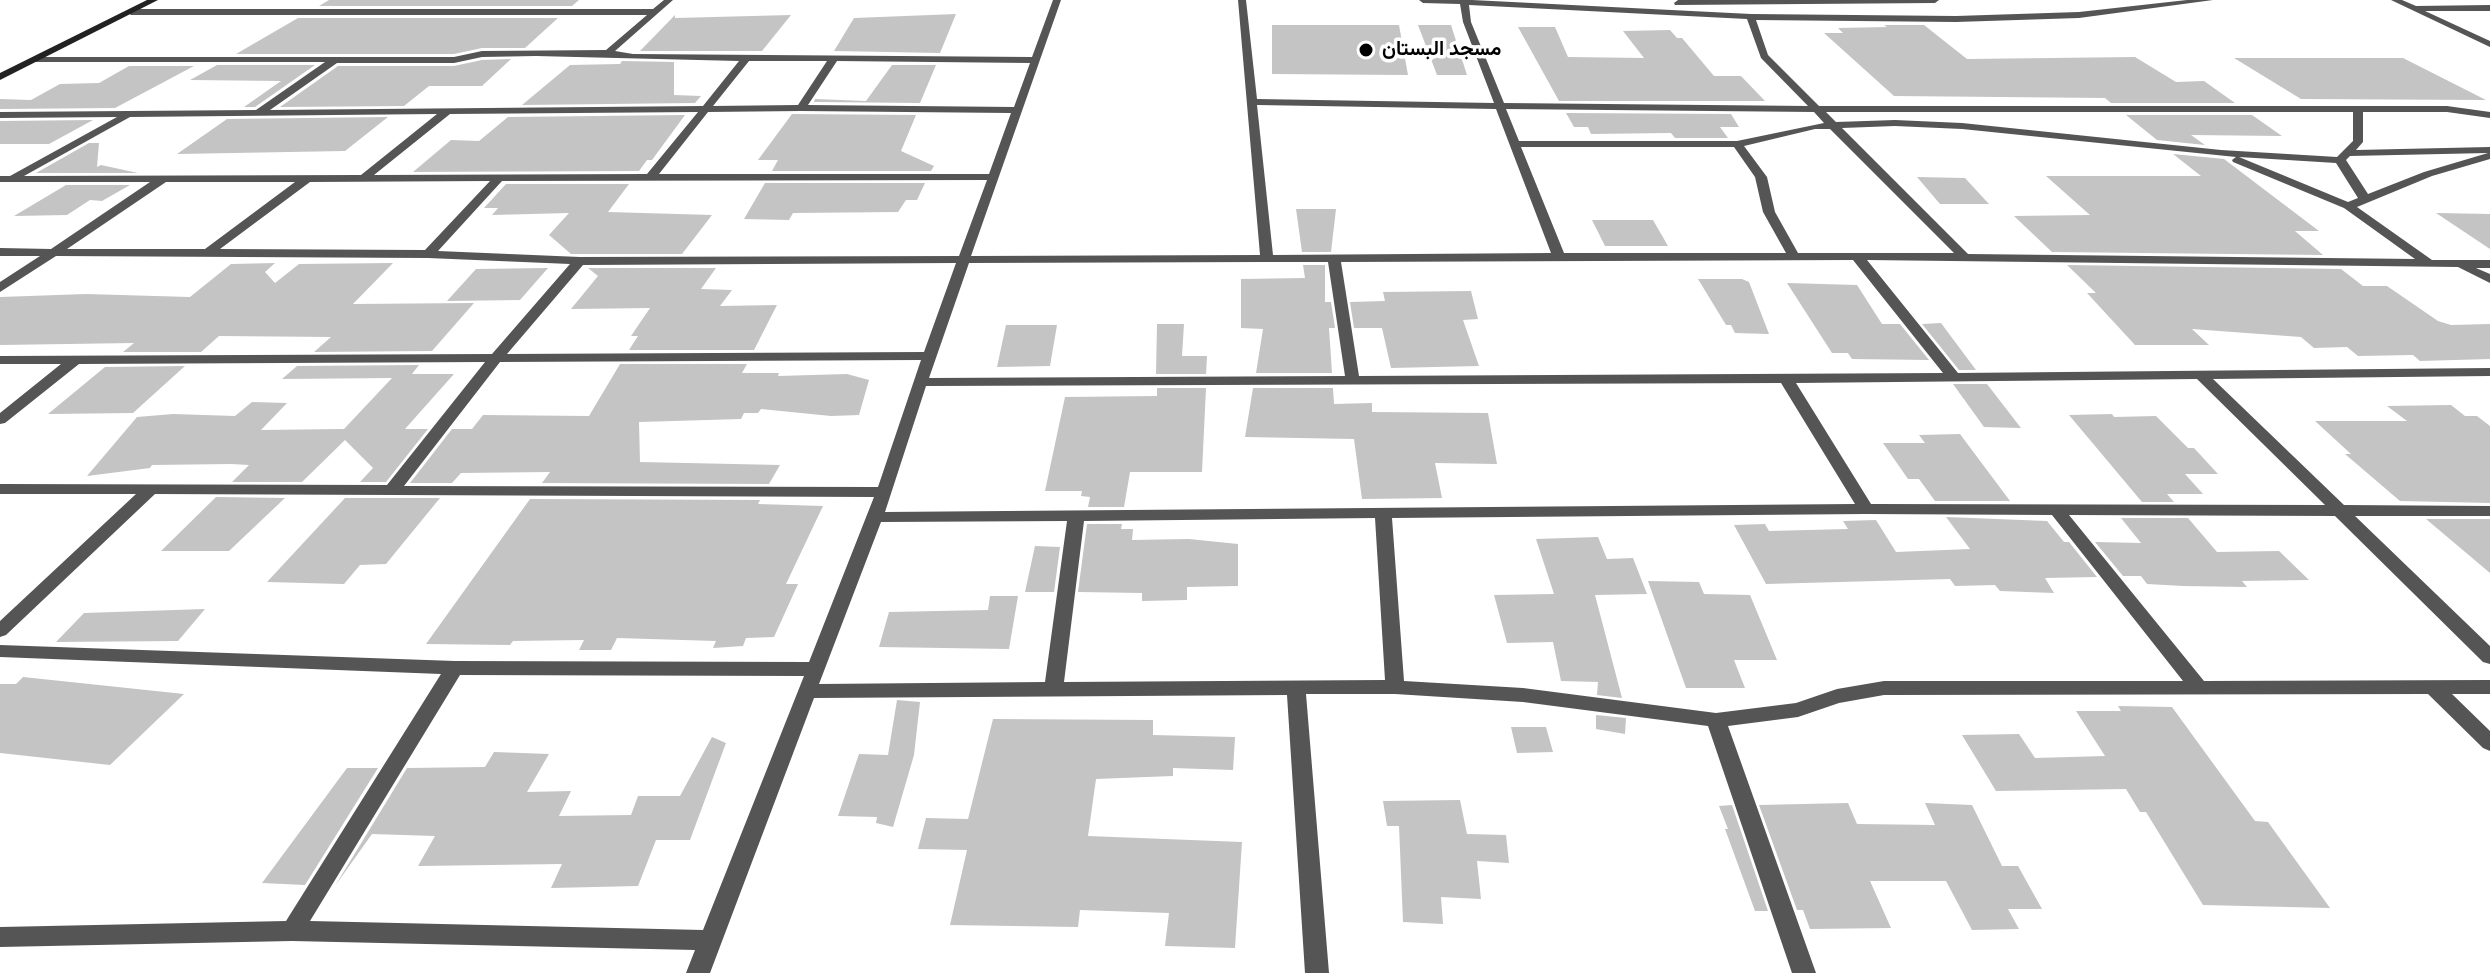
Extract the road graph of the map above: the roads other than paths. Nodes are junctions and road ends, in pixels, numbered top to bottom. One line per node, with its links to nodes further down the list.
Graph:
1 (154, 0): 16 (street)
2 (405, 0): 15 (street)
3 (669, 0): 17 (street)
4 (1057, 0): 25 (street)
5 (1242, 0): 27 (street)
6 (1423, 0): 10 (street)
7 (1935, 0): 11 (street)
8 (2209, 0): 18 (street)
9 (2395, 0): 12 (street)
10 (1463, 1): 14 (street); 28 (street)
11 (1831, 1): 14 (street)
12 (2414, 8): 13 (street); 19 (street)
13 (2490, 8)
14 (1617, 9): 18 (street)
15 (387, 11): 16 (street); 17 (street)
16 (131, 12): 23 (street)
17 (654, 12): 20 (street)
18 (1751, 17): 31 (street)
19 (2490, 44)
20 (608, 53): 21 (street); 24 (street)
21 (747, 57): 22 (street); 30 (street)
22 (835, 57): 25 (street); 29 (street)
23 (36, 59): 24 (street); 26 (street)
24 (336, 59): 35 (street)
25 (1034, 60): 32 (street)
26 (0, 77)
27 (1252, 102): 28 (street); 64 (street)
28 (1499, 105): 31 (street); 40 (street)
29 (801, 108): 30 (street); 32 (street)
30 (706, 109): 34 (street); 49 (street)
31 (1815, 109): 33 (street); 39 (street)
32 (1017, 110): 50 (street)
33 (2358, 110): 37 (street); 44 (street)
34 (446, 112): 35 (street); 47 (street)
35 (257, 114): 38 (street)
36 (0, 115): 38 (street)
37 (2490, 115)
38 (126, 116): 52 (street)
39 (1832, 124): 41 (street); 43 (street); 62 (street)
40 (1515, 144): 41 (street); 61 (street)
41 (1737, 144): 59 (street)
42 (2490, 150): 44 (street)
43 (2221, 153): 44 (street); 54 (street)
44 (2343, 156): 53 (street)
45 (2490, 156): 53 (street)
46 (309, 177): 47 (street); 51 (street); 55 (street)
47 (365, 177): 48 (street)
48 (500, 177): 49 (street); 58 (street)
49 (651, 177): 50 (street)
50 (993, 177): 66 (street)
51 (164, 178): 52 (street); 57 (street)
52 (3, 180)
53 (2365, 199): 54 (street)
54 (2348, 206): 67 (street)
55 (210, 251): 57 (street); 58 (street)
56 (0, 252): 57 (street)
57 (56, 252): 71 (street)
58 (428, 254): 65 (street)
59 (1794, 256): 60 (street); 61 (street)
60 (1857, 256): 62 (street); 78 (street)
61 (1559, 257): 63 (street)
62 (1964, 257): 67 (street)
63 (1334, 259): 64 (street); 80 (street)
64 (1267, 260): 66 (street)
65 (580, 261): 66 (street); 72 (street)
66 (963, 261): 73 (street)
67 (2430, 264): 68 (street)
68 (2458, 264): 69 (street); 70 (street)
69 (2490, 264)
70 (2490, 279)
71 (0, 288)
72 (497, 356): 73 (street); 75 (street); 85 (street)
73 (929, 356): 81 (street)
74 (0, 360): 75 (street)
75 (75, 360): 82 (street)
76 (2490, 372): 77 (street)
77 (2201, 375): 78 (street); 89 (street)
78 (1953, 376): 79 (street)
79 (1786, 379): 80 (street); 87 (street)
80 (1353, 381): 81 (street)
81 (922, 382): 86 (street)
82 (0, 420)
83 (0, 489): 84 (street)
84 (150, 490): 85 (street); 94 (street)
85 (391, 491): 86 (street)
86 (884, 492): 93 (street)
87 (1866, 509): 88 (street); 91 (street)
88 (2056, 509): 89 (street); 99 (street)
89 (2340, 511): 90 (street); 96 (street)
90 (2490, 511)
91 (1383, 513): 92 (street); 101 (street)
92 (1076, 516): 93 (street); 104 (street)
93 (874, 517): 98 (street)
94 (0, 631)
95 (0, 651): 97 (street)
96 (2490, 657)
97 (455, 668): 98 (street); 108 (street)
98 (816, 669): 105 (street)
99 (2198, 686): 102 (street); 106 (street)
100 (1296, 687): 101 (street); 104 (street); 112 (street)
101 (1395, 687): 106 (street)
102 (2433, 687): 103 (street); 107 (street)
103 (2490, 687)
104 (1054, 688): 105 (street)
105 (808, 691): 110 (street)
106 (1716, 720): 113 (street)
107 (2490, 743)
108 (292, 931): 109 (street); 110 (street)
109 (0, 937)
110 (709, 940): 111 (street)
111 (698, 973)
112 (1317, 973)
113 (1804, 973)

